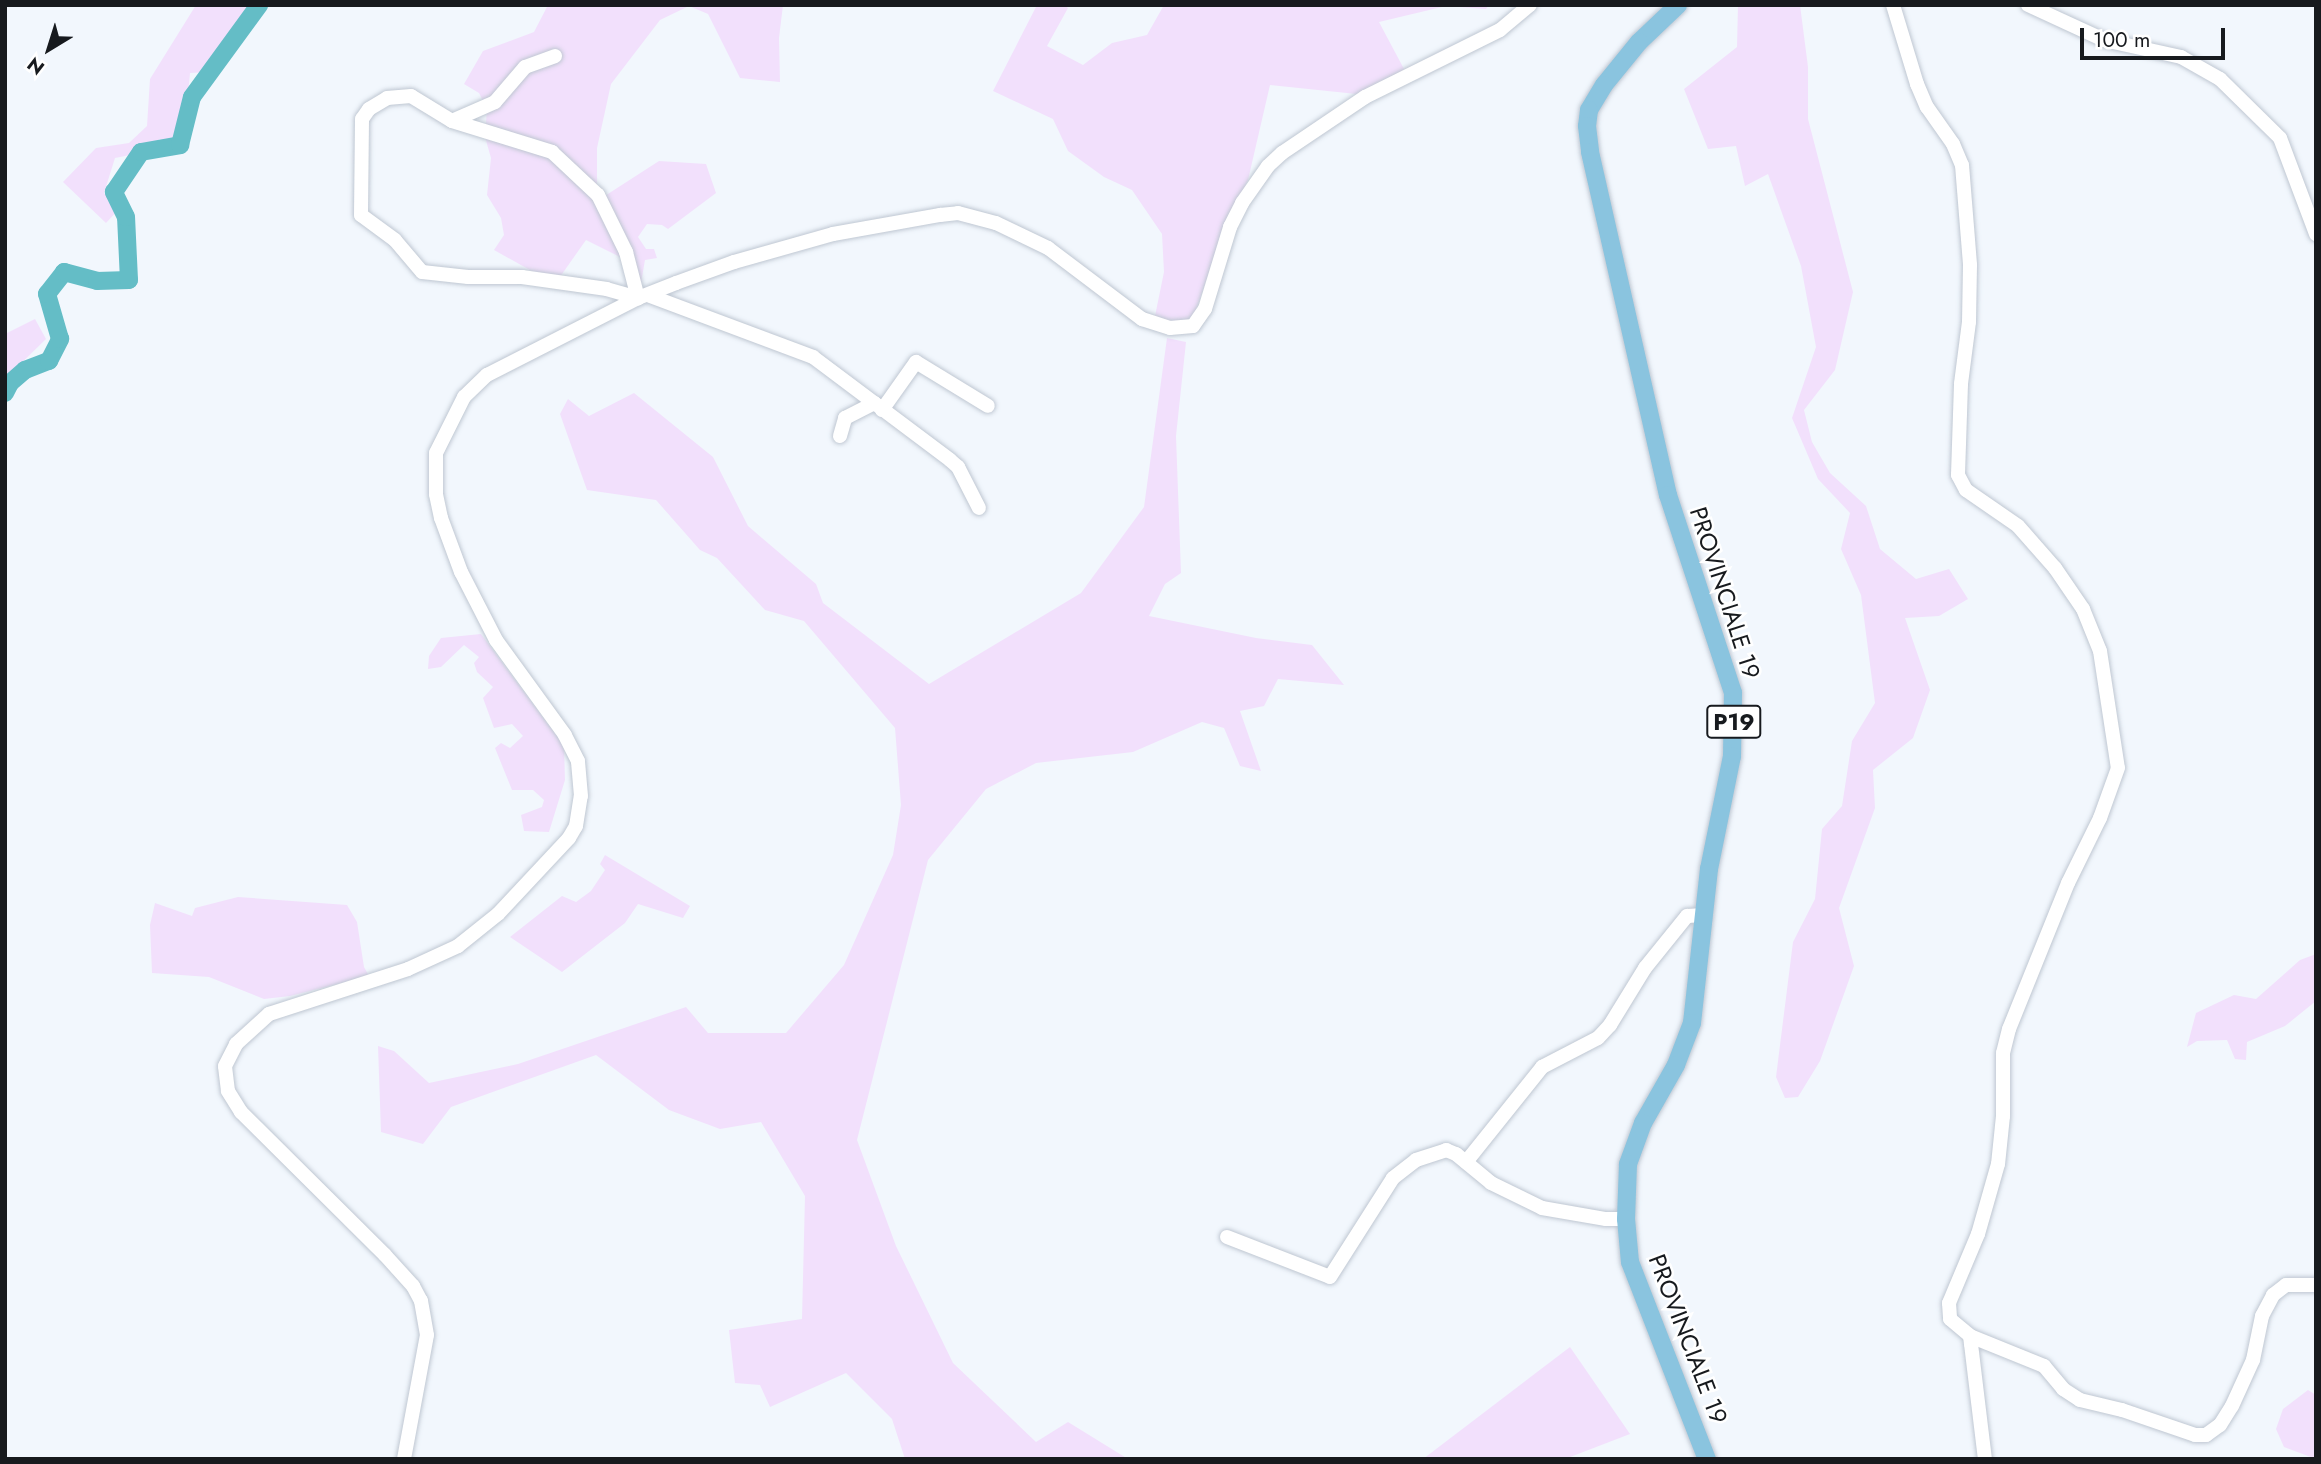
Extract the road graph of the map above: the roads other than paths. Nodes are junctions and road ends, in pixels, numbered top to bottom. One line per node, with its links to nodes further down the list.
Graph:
1 (1530, 5): 8 (street)
2 (1678, 5): 13 (main road, PROVINCIALE 19 / P19)
3 (1893, 5): 18 (street)
4 (2028, 5): 7 (street)
5 (555, 56): 6 (street)
6 (452, 121): 8 (street); 8 (street)
7 (2316, 234)
8 (644, 297): 9 (street); 19 (street)
9 (878, 406): 10 (street); 11 (street); 12 (street)
10 (988, 406)
11 (840, 436)
12 (979, 508)
13 (1704, 915): 14 (street); 15 (main road, PROVINCIALE 19 / P19)
14 (1466, 1163): 15 (street); 16 (street)
15 (1626, 1219): 20 (main road, PROVINCIALE 19 / P19)
16 (1227, 1237)
17 (2316, 1285): 18 (street)
18 (1969, 1336): 21 (street)
19 (404, 1459)
20 (1707, 1459)
21 (1985, 1459)

